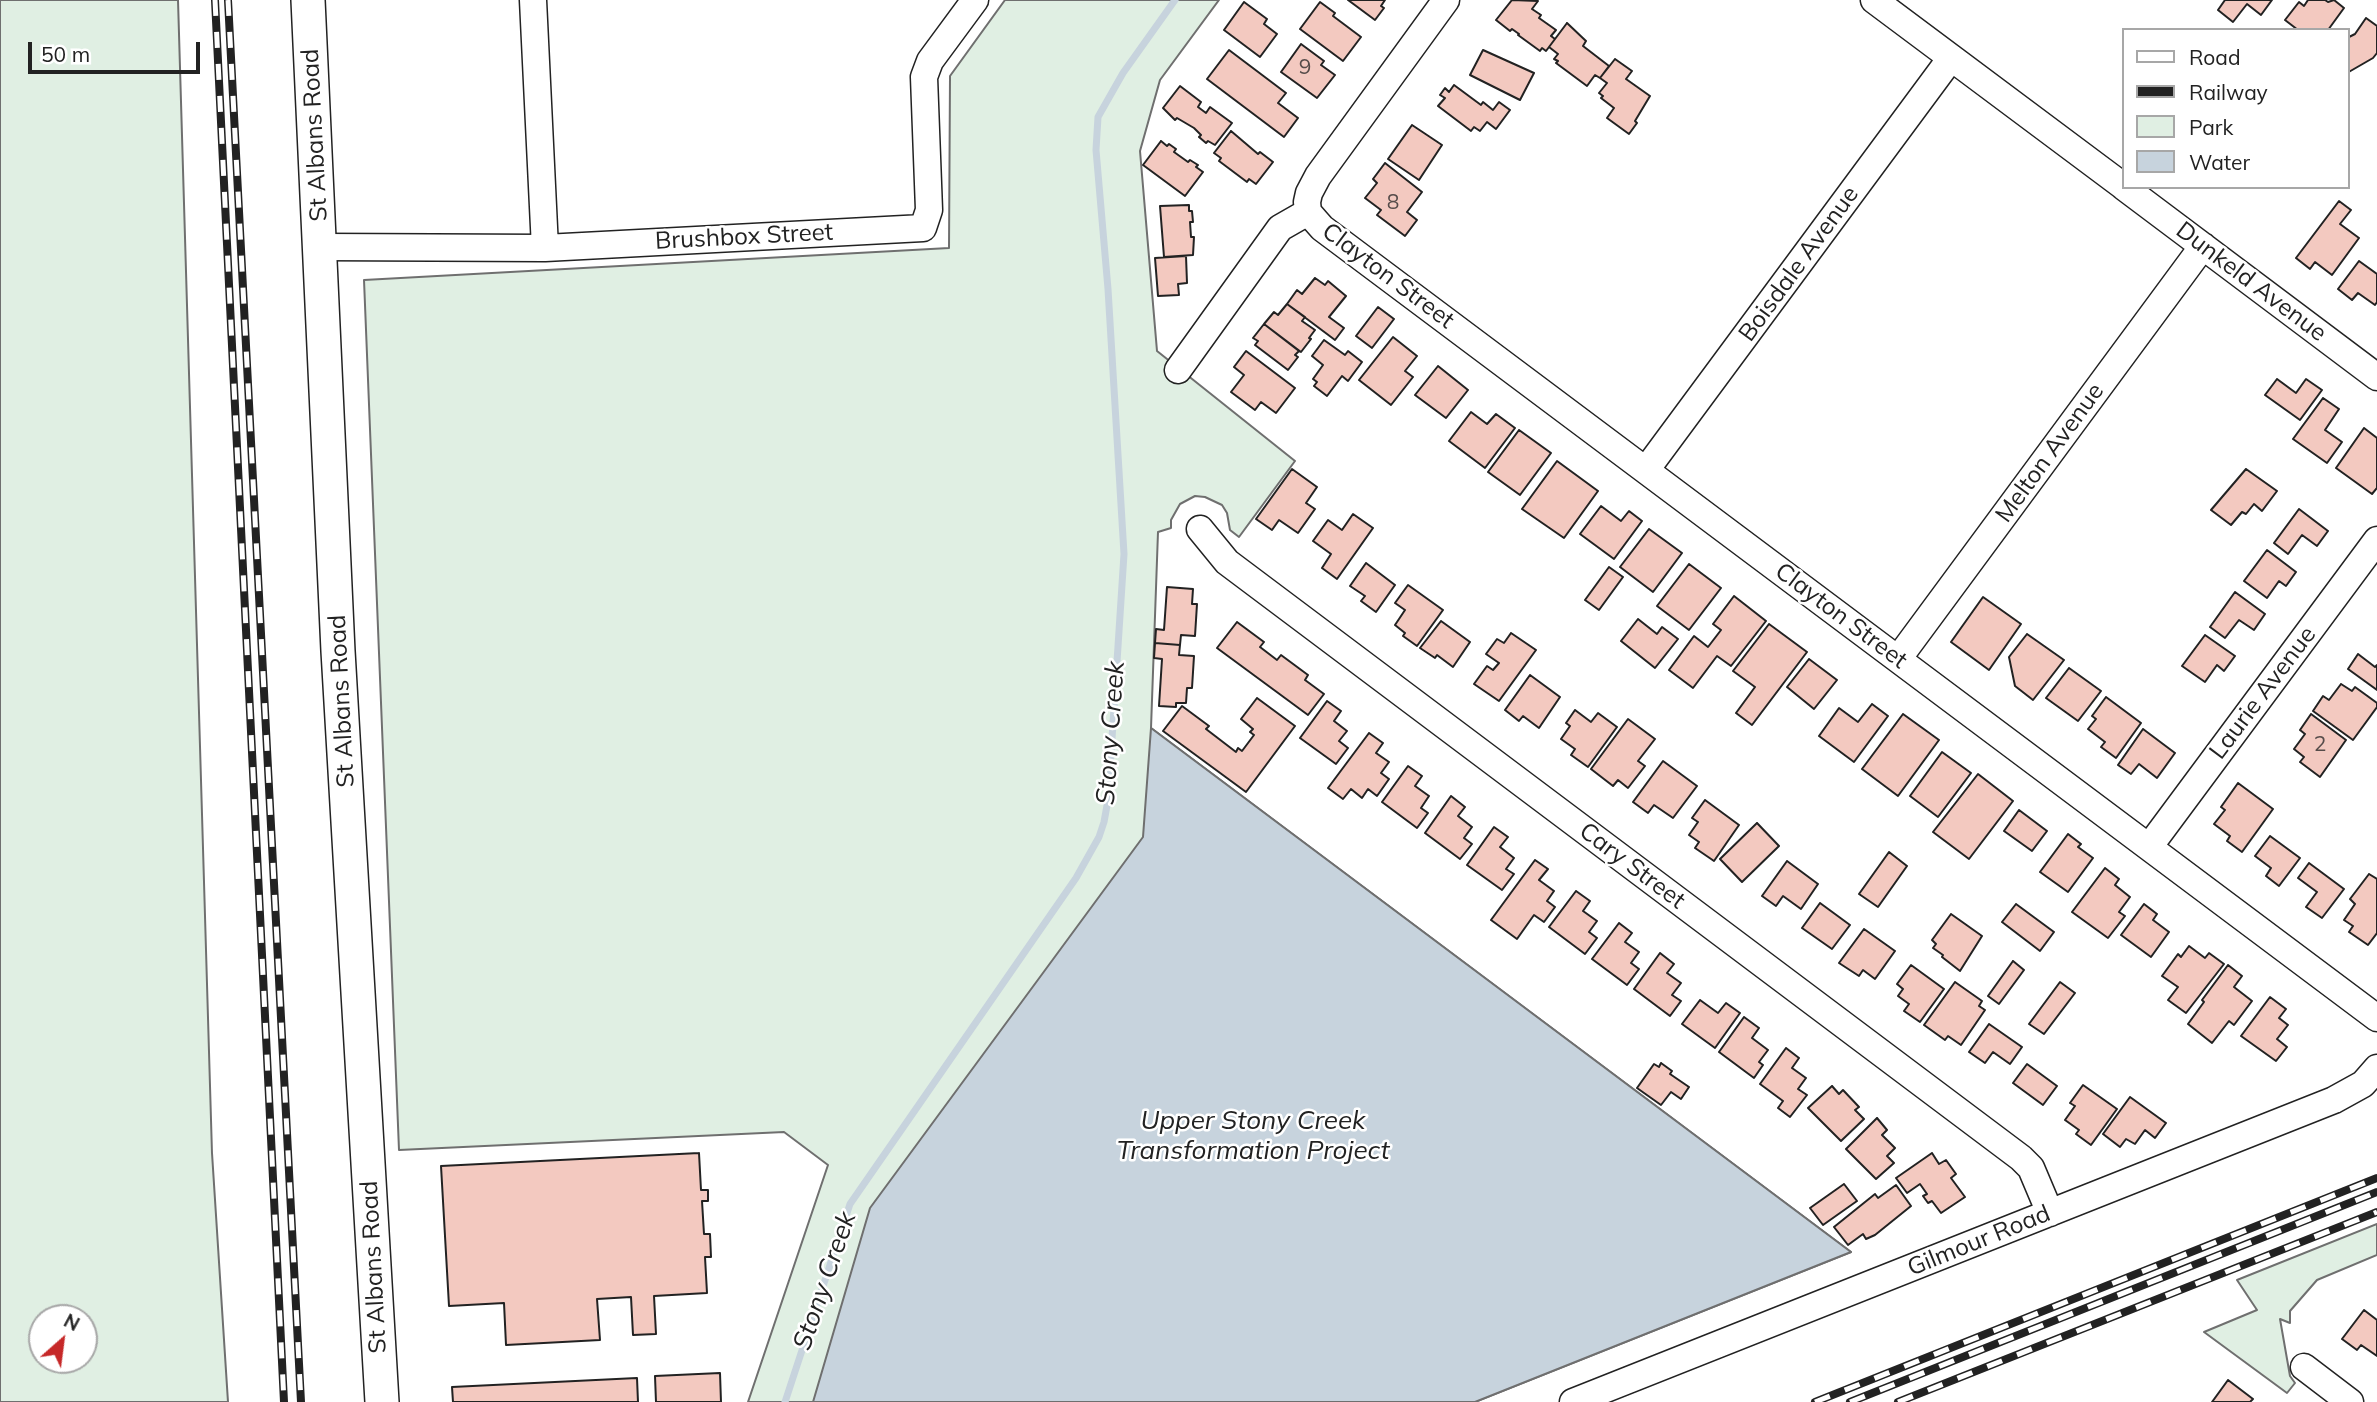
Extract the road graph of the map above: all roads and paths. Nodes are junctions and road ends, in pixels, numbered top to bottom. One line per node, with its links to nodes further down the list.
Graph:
1 (308, 0): 11 (main road, St Albans Road)
2 (533, 0): 12 (street)
3 (975, 0): 12 (street, Brushbox Street)
4 (1446, 0): 9 (street)
5 (1874, 0): 6 (street, Dunkeld Avenue)
6 (1951, 58): 7 (street, Dunkeld Avenue); 15 (street, Boisdale Avenue)
7 (2122, 186)
8 (2127, 189): 10 (street, Dunkeld Avenue)
9 (1308, 212): 13 (street); 15 (street, Clayton Street)
10 (2203, 246): 14 (street, Dunkeld Avenue); 18 (street, Melton Avenue)
11 (321, 247): 12 (street, Brushbox Street); 24 (main road, St Albans Road)
12 (545, 248)
13 (1178, 370)
14 (2377, 377)
15 (1646, 470): 18 (street, Clayton Street)
16 (1200, 529): 22 (street, Cary Street)
17 (2377, 540): 19 (street, Laurie Avenue)
18 (1898, 659): 19 (street, Clayton Street)
19 (2149, 847): 20 (street, Clayton Street)
20 (2377, 1018)
21 (2377, 1068): 22 (street, Gilmour Road)
22 (2050, 1213): 25 (street, Gilmour Road)
23 (2304, 1367): 26 (street)
24 (382, 1402)
25 (1573, 1402)
26 (2350, 1402)

